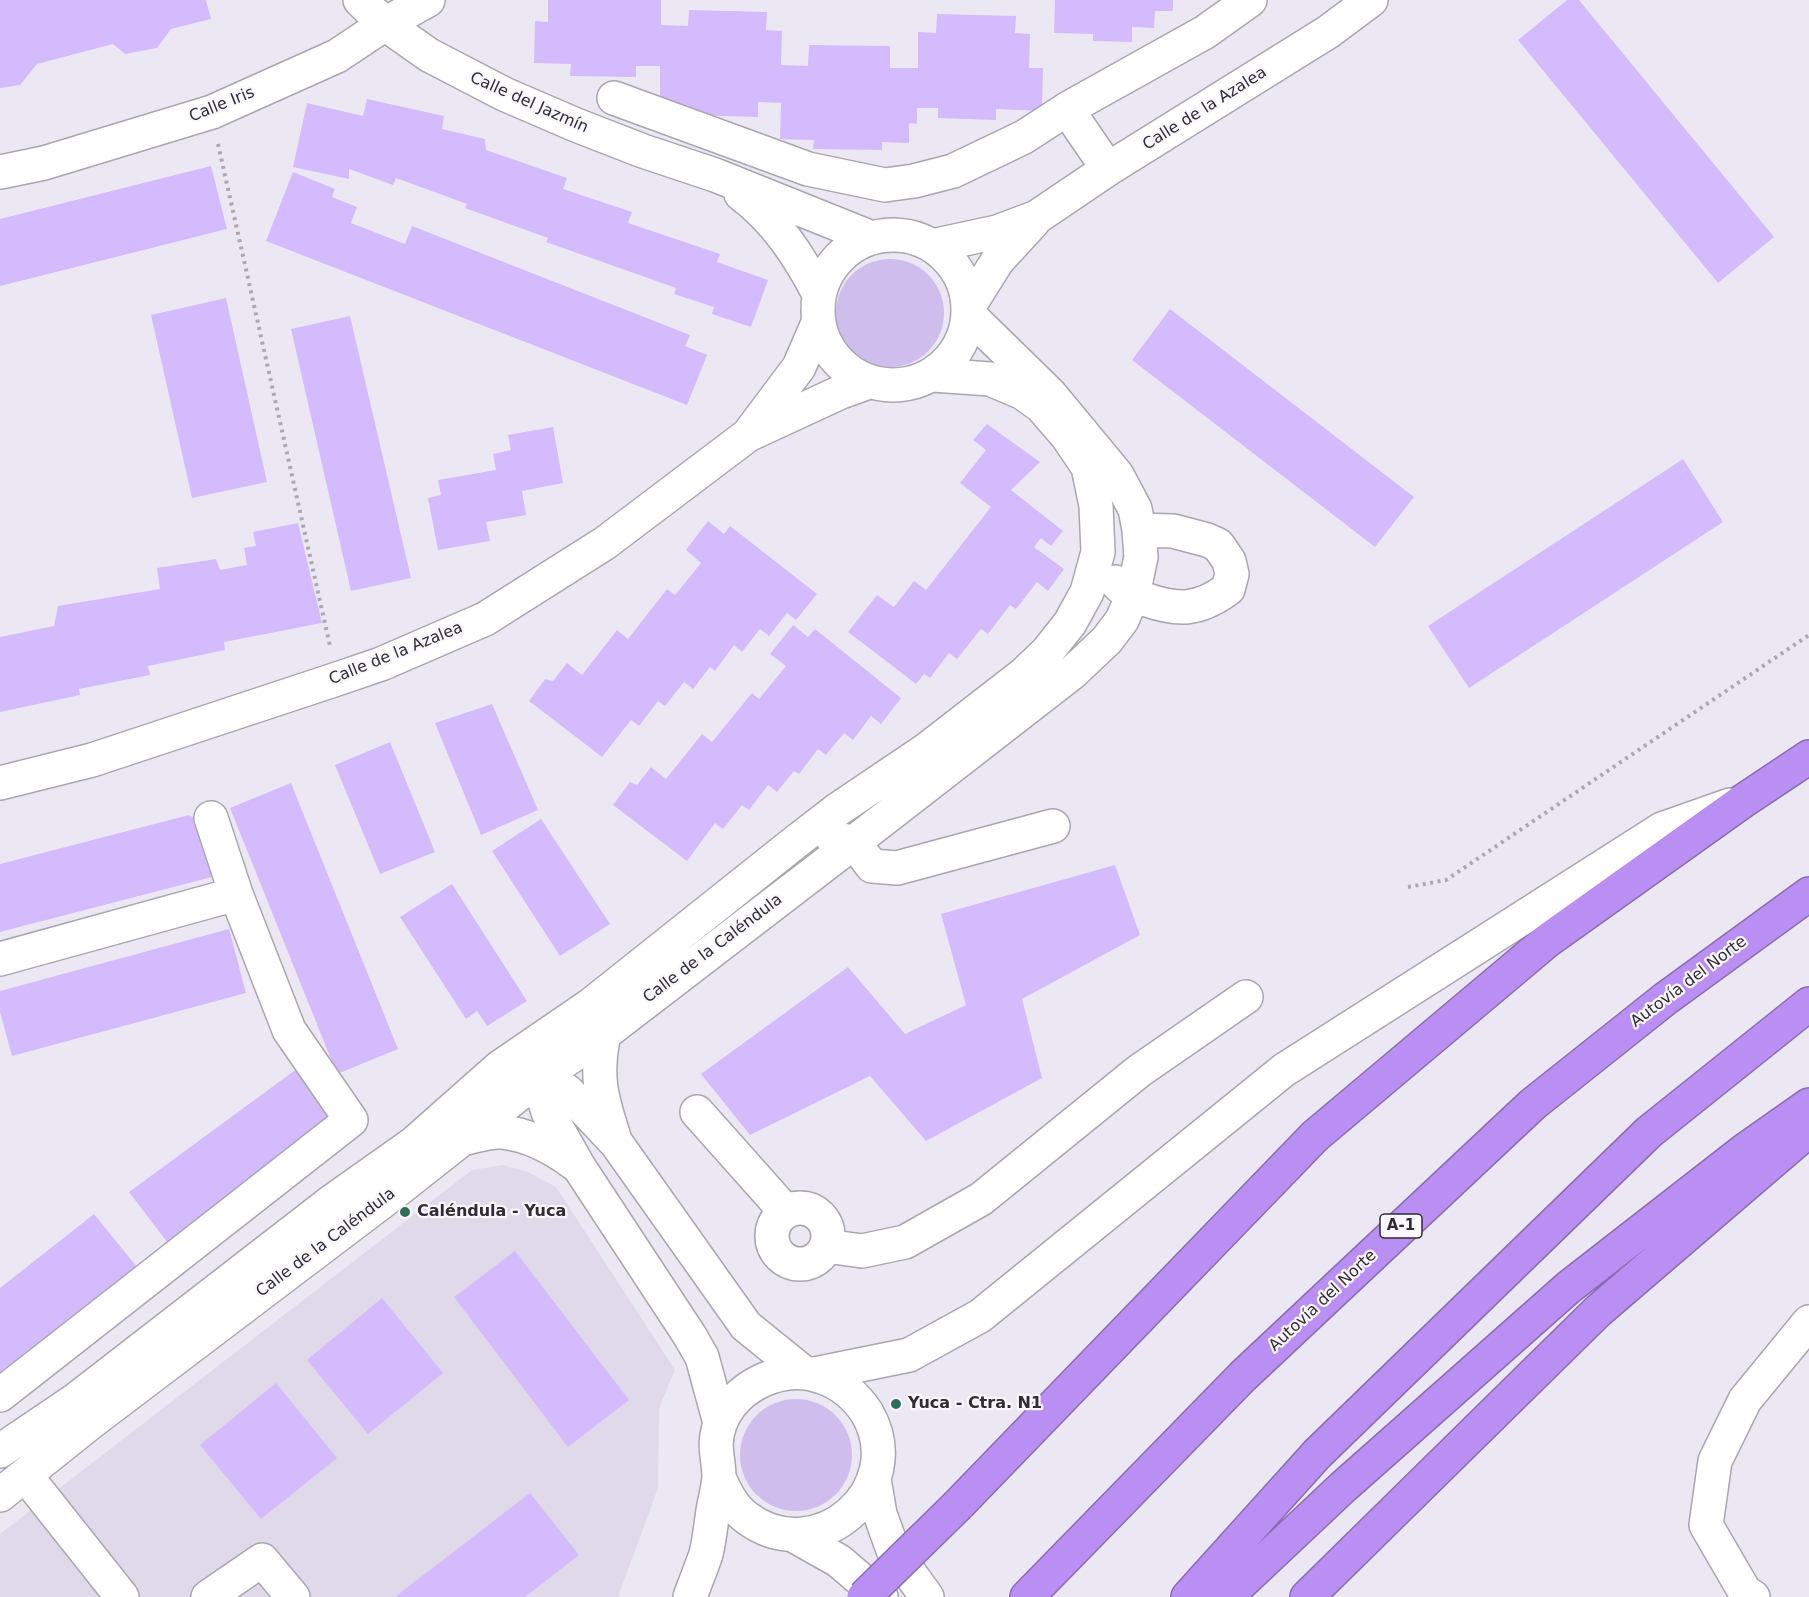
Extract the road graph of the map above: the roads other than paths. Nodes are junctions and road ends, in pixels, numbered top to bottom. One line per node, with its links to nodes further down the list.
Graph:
1 (360, 0): 5 (street, Calle del Jazmín)
2 (428, 0): 5 (street, Calle Iris)
3 (1250, 0): 7 (street)
4 (1371, 0): 8 (street, Calle de la Azalea)
5 (385, 24): 9 (street, Calle Iris); 10 (street, Calle del Jazmín)
6 (614, 98): 7 (street)
7 (1067, 109): 8 (street)
8 (1108, 169): 11 (street, Calle de la Azalea)
9 (0, 172)
10 (715, 175): 12 (street, Calle del Jazmín); 14 (street, Calle del Jazmín)
11 (1037, 217): 13 (street, Calle de la Azalea); 15 (street, Calle de la Azalea)
12 (872, 238): 13 (street); 14 (street)
13 (932, 246): 15 (street)
14 (819, 309): 17 (street); 18 (street, Calle de la Azalea)
15 (968, 310): 16 (street); 19 (street, Calle de la Caléndula)
16 (933, 375): 17 (street); 20 (street, Calle de la Caléndula)
17 (869, 382): 18 (street, Calle de la Azalea)
18 (748, 435): 24 (street, Calle de la Azalea)
19 (1139, 530): 21 (street, Calle de la Caléndula); 21 (street)
20 (1098, 552): 21 (street); 22 (street, Calle de la Caléndula)
21 (1133, 595): 28 (street, Calle de la Caléndula)
22 (926, 750): 28 (street); 31 (street, Calle de la Caléndula)
23 (1809, 757): 25 (highway)
24 (0, 783)
25 (1743, 801): 46 (street); 60 (highway, bridge)
26 (211, 818): 29 (street)
27 (1053, 826): 28 (street)
28 (853, 843): 31 (street); 35 (street, Calle de la Caléndula)
29 (236, 894): 32 (street); 47 (street)
30 (1809, 894): 63 (highway, Autovía del Norte / A-1)
31 (724, 901): 35 (street, Calle de la Caléndula)
32 (0, 959)
33 (1246, 997): 44 (street)
34 (1809, 1004): 64 (highway)
35 (598, 1019): 36 (street); 39 (street, Calle de la Caléndula); 41 (street)
36 (538, 1079): 39 (street, Calle de la Caléndula); 41 (street); 42 (street)
37 (1809, 1105): 65 (highway)
38 (697, 1112): 43 (street)
39 (451, 1130): 42 (street); 48 (street, Calle de la Caléndula); 51 (street, Calle de la Caléndula)
40 (1809, 1130): 66 (highway)
41 (617, 1144): 46 (street)
42 (579, 1167): 49 (street)
43 (786, 1212): 44 (street); 44 (street)
44 (826, 1246)
45 (1809, 1322): 67 (street)
46 (809, 1373): 49 (street); 53 (street)
47 (0, 1395)
48 (74, 1401): 50 (street, Calle de la Caléndula); 51 (street)
49 (720, 1423): 52 (street)
50 (0, 1451)
51 (13, 1475): 54 (street, Calle de la Caléndula); 56 (street)
52 (719, 1478): 55 (street); 59 (street)
53 (874, 1479): 55 (street); 62 (street)
54 (0, 1496)
55 (793, 1535): 61 (street)
56 (122, 1597)
57 (207, 1597): 58 (street)
58 (293, 1597)
59 (690, 1597)
60 (864, 1597)
61 (881, 1597)
62 (927, 1597)
63 (1027, 1597)
64 (1188, 1597)
65 (1226, 1597)
66 (1307, 1597)
67 (1753, 1597)

